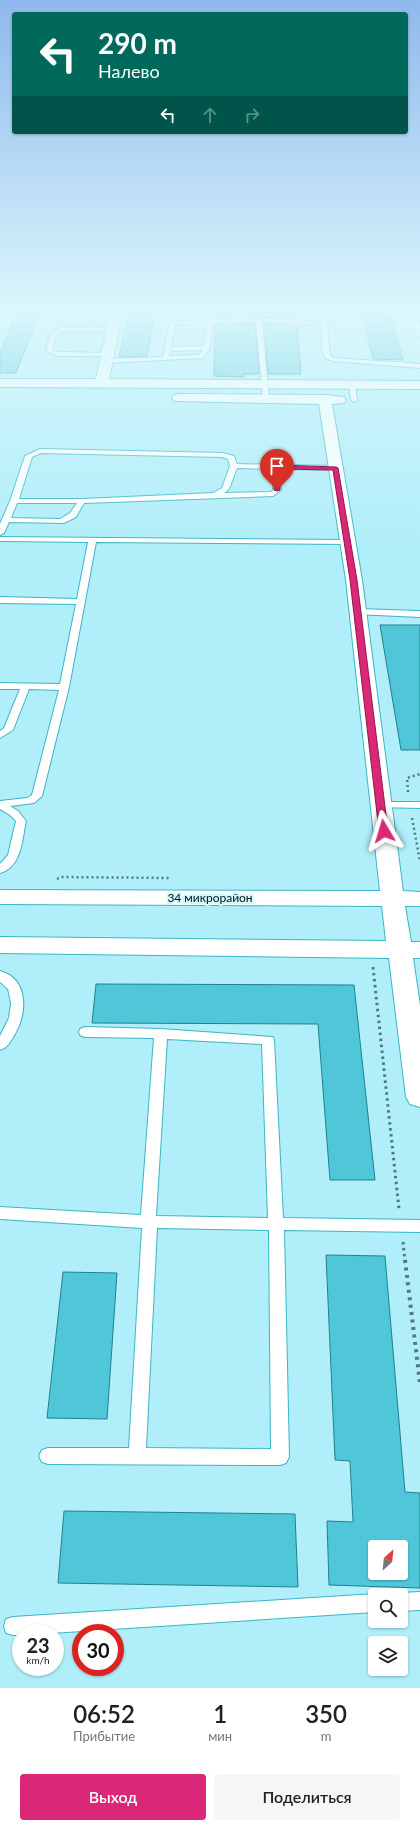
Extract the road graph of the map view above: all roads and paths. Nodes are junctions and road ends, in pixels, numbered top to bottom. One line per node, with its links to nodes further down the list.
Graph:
1 (265, 388): 4 (lane)
2 (352, 388): 6 (lane)
3 (165, 398): 4 (street)
4 (266, 399): 5 (street)
5 (325, 399): 6 (street); 10 (street)
6 (354, 400): 7 (street)
7 (368, 400)
8 (234, 466): 9 (lane); 11 (lane); 13 (lane)
9 (277, 467): 10 (lane); 11 (lane)
10 (336, 468): 18 (street)
11 (216, 495): 12 (lane)
12 (82, 500): 13 (lane); 14 (lane)
13 (14, 501): 14 (lane)
14 (6, 520): 15 (lane)
15 (0, 533)
16 (0, 539): 17 (lane)
17 (93, 539): 18 (lane); 20 (lane)
18 (348, 542): 21 (street)
19 (0, 600): 20 (lane)
20 (80, 602): 25 (lane)
21 (358, 612): 22 (lane); 28 (street)
22 (420, 614)
23 (0, 686): 24 (lane)
24 (26, 686): 25 (lane); 26 (lane)
25 (64, 687): 27 (lane)
26 (0, 735)
27 (0, 805): 30 (lane)
28 (381, 805): 29 (lane); 32 (street)
29 (420, 805)
30 (0, 869)
31 (0, 898): 32 (street, 34 микрорайон)
32 (394, 899): 33 (street, 34 микрорайон); 36 (street)
33 (420, 899)
34 (0, 945): 35 (street)
35 (371, 949): 36 (street); 45 (path)
36 (410, 950): 41 (street)
37 (0, 975): 40 (lane)
38 (85, 1032): 39 (lane)
39 (161, 1034): 43 (lane); 44 (lane)
40 (0, 1045)
41 (420, 1097)
42 (0, 1213): 43 (lane)
43 (148, 1222): 44 (lane); 49 (lane)
44 (276, 1224): 45 (lane); 49 (lane)
45 (401, 1225): 46 (lane); 47 (path)
46 (420, 1226)
47 (420, 1383)
48 (48, 1456): 49 (lane)
49 (137, 1456)
50 (420, 1601): 51 (lane)
51 (408, 1602)
52 (368, 1604): 53 (lane)
53 (45, 1624)

